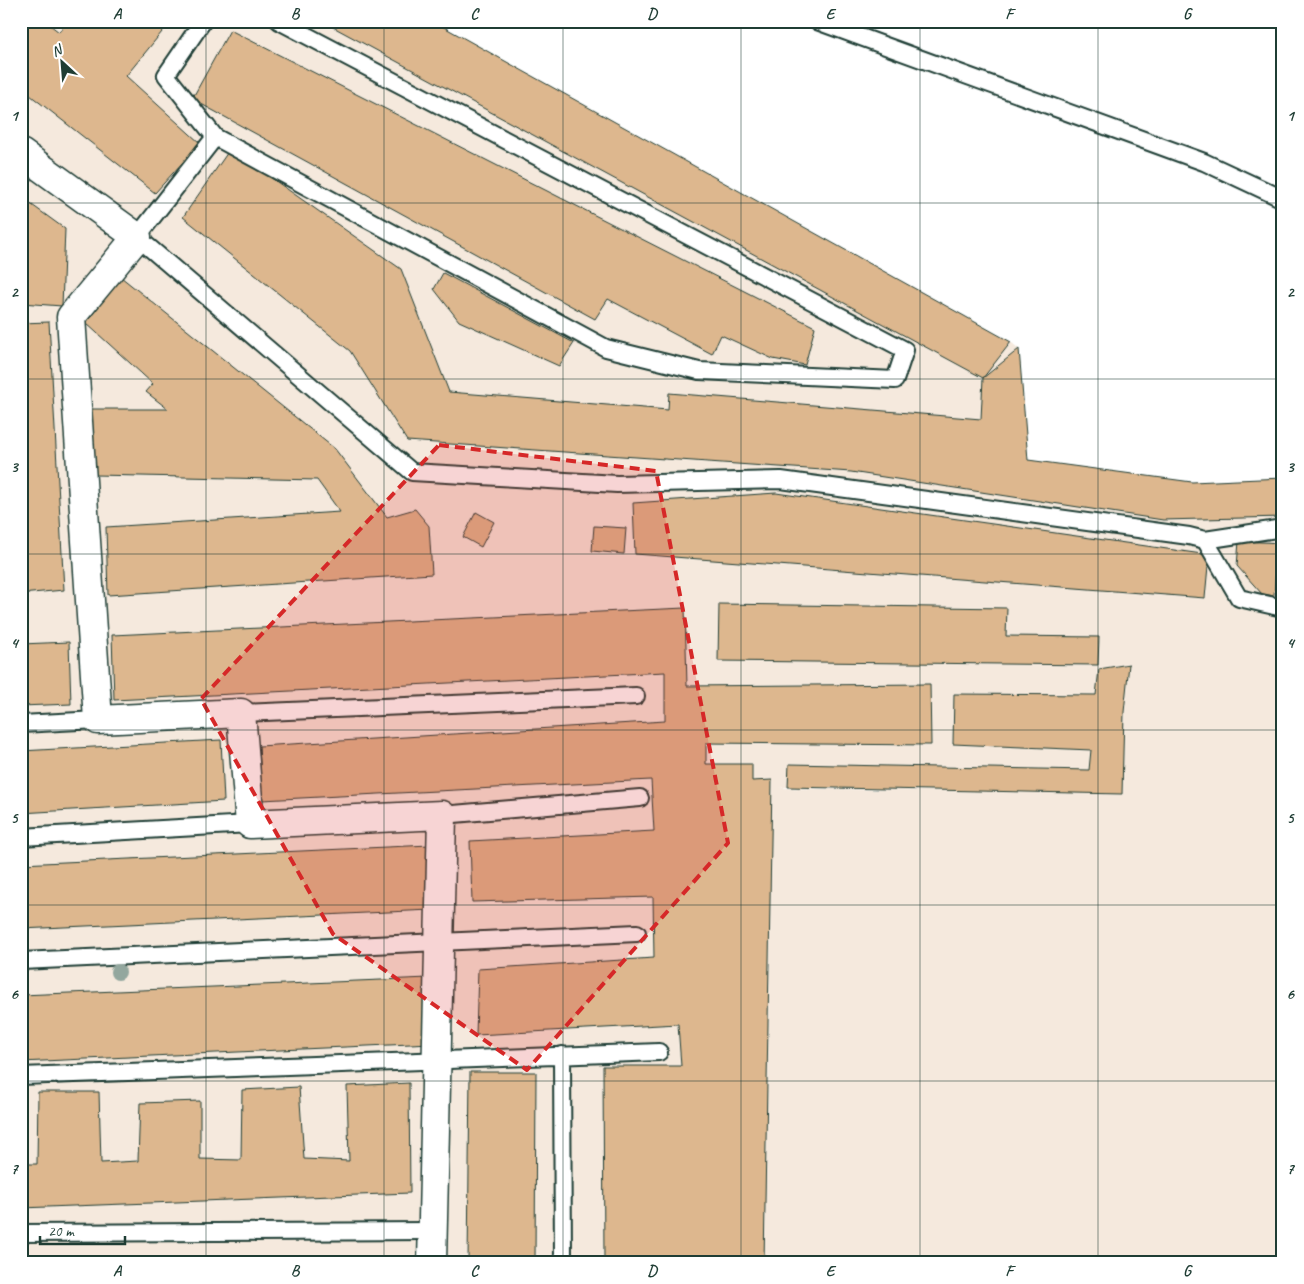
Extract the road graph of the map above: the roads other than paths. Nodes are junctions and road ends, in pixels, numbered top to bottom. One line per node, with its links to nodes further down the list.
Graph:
1 (203, 21): 4 (lane)
2 (279, 21): 4 (lane)
3 (816, 21): 6 (lane)
4 (215, 137): 7 (lane)
5 (21, 152): 7 (street)
6 (1283, 199)
7 (137, 237): 9 (lane); 13 (street)
8 (1283, 528): 9 (lane)
9 (1206, 540): 10 (lane)
10 (1283, 608)
11 (636, 696): 12 (lane)
12 (242, 713): 13 (street); 17 (street)
13 (98, 720): 14 (lane)
14 (21, 724)
15 (640, 798): 16 (lane)
16 (442, 816): 17 (street); 20 (street)
17 (250, 824): 18 (lane)
18 (21, 837)
19 (637, 933): 20 (lane)
20 (439, 943): 21 (lane); 24 (street)
21 (21, 961)
22 (660, 1052): 23 (lane)
23 (562, 1055): 24 (lane); 29 (lane)
24 (436, 1059): 25 (lane); 26 (street)
25 (21, 1076)
26 (432, 1231): 27 (lane); 28 (street)
27 (21, 1233)
28 (432, 1263)
29 (563, 1263)

